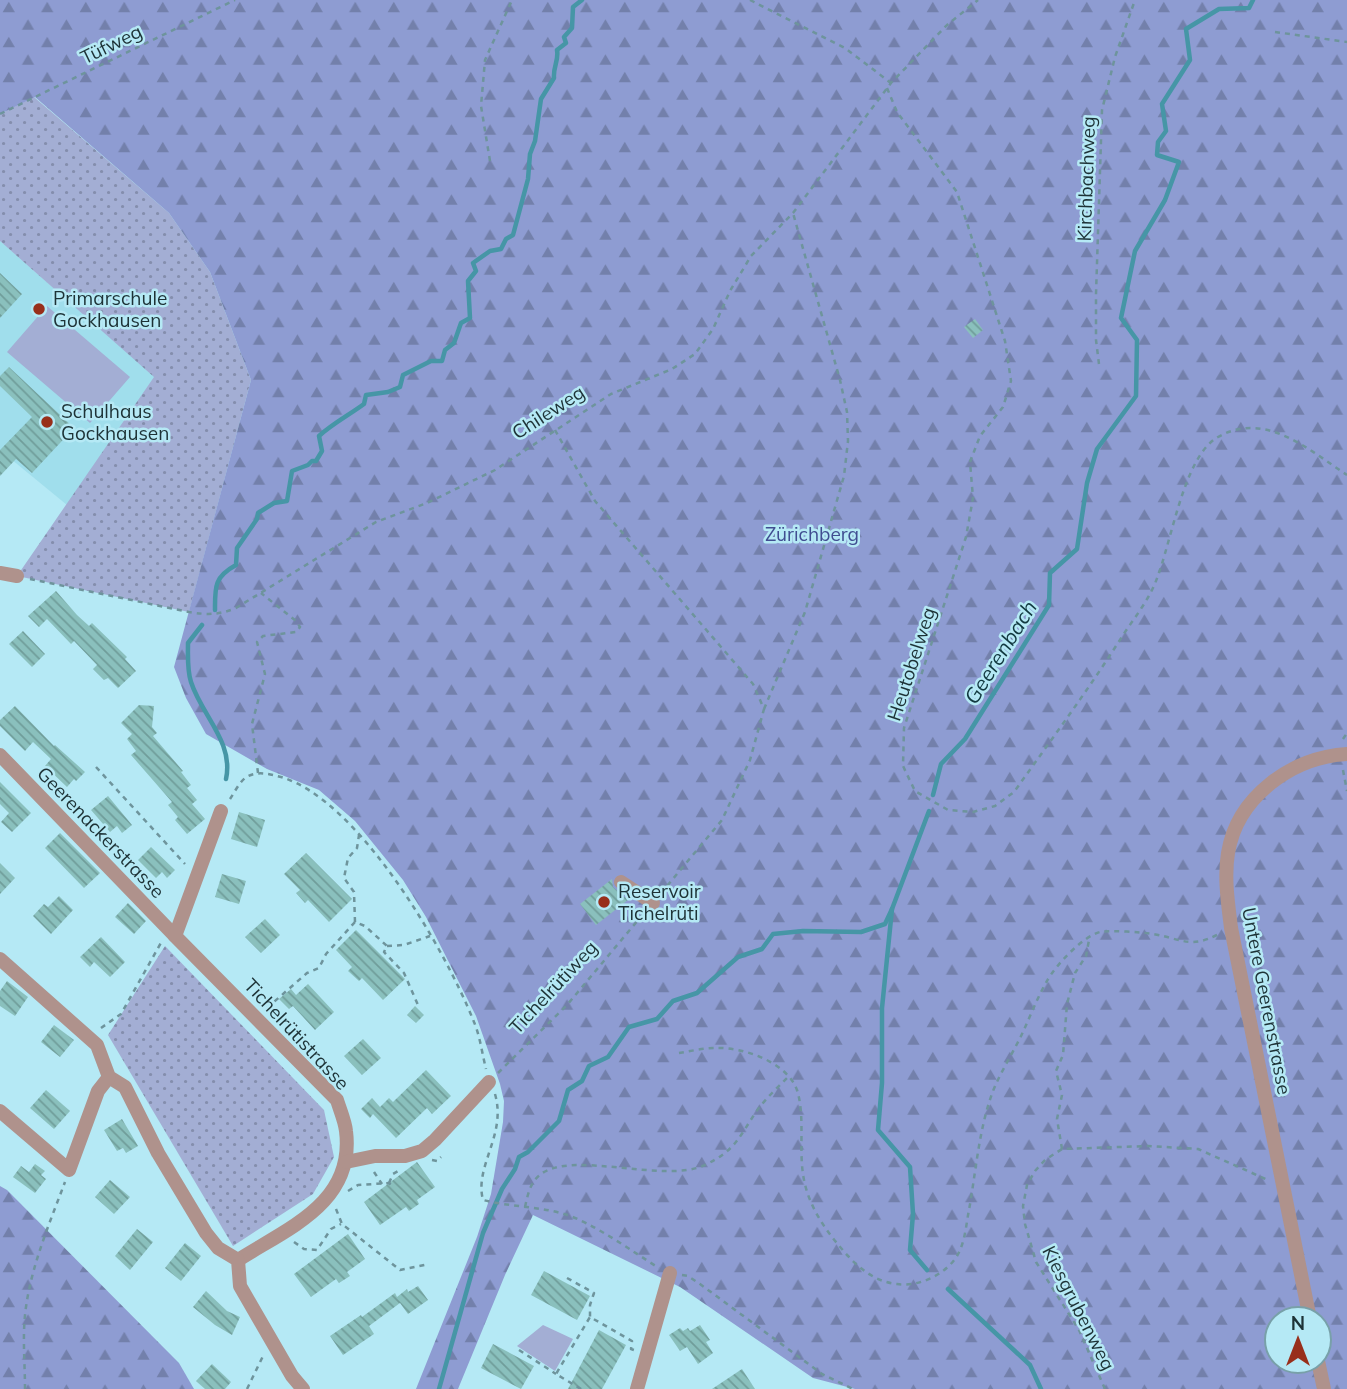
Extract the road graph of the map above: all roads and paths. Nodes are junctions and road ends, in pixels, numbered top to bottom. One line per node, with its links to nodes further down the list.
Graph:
1 (235, 0): 10 (path, Tüfweg)
2 (512, 0): 11 (path)
3 (750, 0): 8 (path)
4 (978, 0): 8 (path, Chileweg)
5 (1135, 0): 13 (path, Kirchbachweg)
6 (1275, 32): 7 (path)
7 (1347, 42)
8 (891, 82): 9 (path, Chileweg)
9 (887, 88): 12 (path, Chileweg); 15 (path, Heutobelweg)
10 (0, 114)
11 (490, 161)
12 (793, 213): 14 (path, Chileweg); 19 (path, Tichelrütiweg)
13 (1100, 364)
14 (555, 430): 18 (path, Chileweg); 19 (path)
15 (1347, 475)
16 (0, 573): 17 (street)
17 (17, 576): 18 (path, Chileweg)
18 (261, 593): 23 (path)
19 (764, 709): 29 (path, Tichelrütiweg)
20 (1344, 754): 24 (path); 31 (street, Untere Geerenstrasse)
21 (0, 755): 32 (street, Geerenackerstrasse)
22 (96, 767): 27 (path)
23 (258, 773): 25 (path); 26 (path)
24 (1347, 791)
25 (221, 811): 27 (street)
26 (359, 835): 30 (path); 33 (path)
27 (197, 877): 32 (street)
28 (621, 882): 29 (street)
29 (653, 903): 43 (path, Tichelrütiweg)
30 (355, 922): 35 (path); 38 (path)
31 (1231, 928): 34 (path); 51 (street, Untere Geerenstrasse)
32 (172, 932): 38 (street, Tichelrütistrasse); 39 (path)
33 (430, 936): 35 (path); 43 (path)
34 (1089, 939): 41 (path); 45 (path)
35 (387, 946): 37 (path)
36 (0, 959): 39 (street)
37 (418, 1005)
38 (257, 1017): 46 (street, Tichelrütistrasse)
39 (89, 1036): 42 (street)
40 (679, 1053): 41 (path)
41 (789, 1076): 53 (path)
42 (109, 1077): 48 (street); 56 (street)
43 (489, 1082): 46 (street); 53 (path)
44 (0, 1111): 48 (street)
45 (1062, 1149): 51 (path); 72 (path, Kiesgrubenweg)
46 (346, 1163): 52 (street, Tichelrütistrasse)
47 (369, 1163): 49 (path)
48 (69, 1170): 66 (path)
49 (382, 1184): 50 (path); 52 (path)
50 (393, 1187)
51 (1283, 1187): 60 (street, Untere Geerenstrasse)
52 (329, 1199): 54 (path); 55 (street, Tichelrütistrasse)
53 (525, 1207): 58 (path)
54 (342, 1224): 55 (path); 57 (path)
55 (286, 1230): 56 (street, Tichelrütistrasse)
56 (238, 1260): 62 (street)
57 (429, 1264)
58 (670, 1273): 64 (street); 71 (path)
59 (567, 1278): 61 (path)
60 (1307, 1305)
61 (590, 1317): 64 (path); 65 (path)
62 (272, 1342): 67 (path); 68 (street)
63 (519, 1350): 65 (path)
64 (647, 1355): 70 (street)
65 (556, 1374): 69 (path)
66 (25, 1389)
67 (247, 1389)
68 (303, 1389)
69 (581, 1389)
70 (637, 1389)
71 (853, 1389)
72 (1105, 1389)

